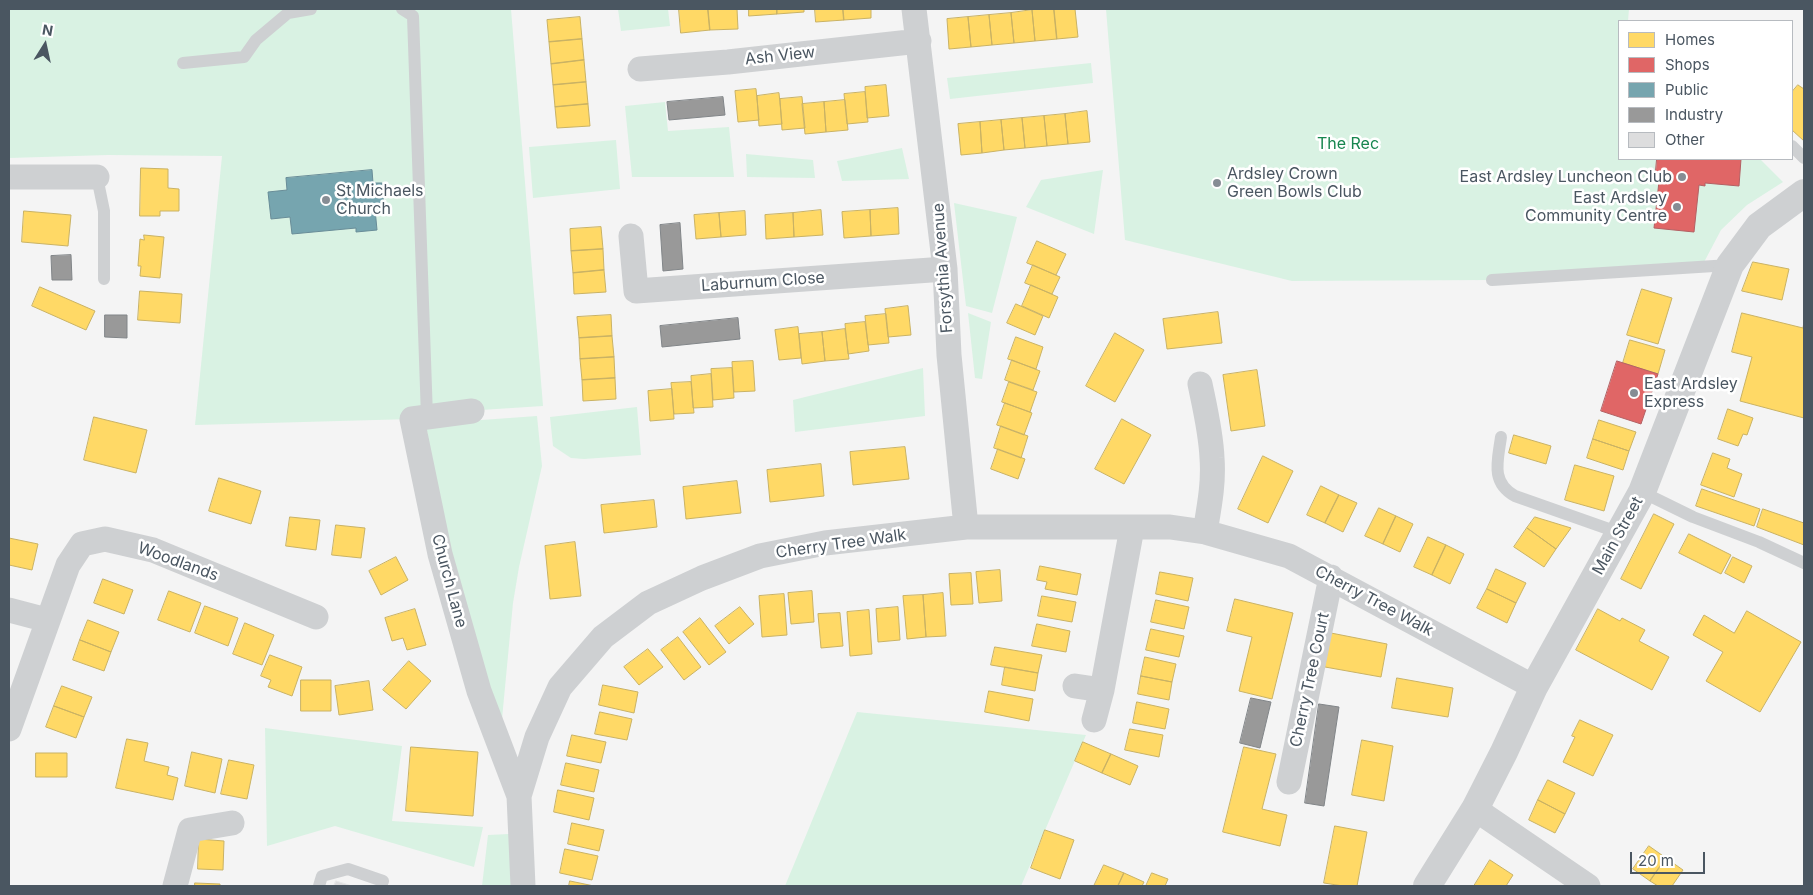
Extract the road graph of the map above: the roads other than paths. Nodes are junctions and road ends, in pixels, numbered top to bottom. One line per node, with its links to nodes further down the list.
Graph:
1 (311, 9): 5 (lane)
2 (402, 9): 19 (lane)
3 (914, 9): 4 (street, Forsythia Avenue)
4 (919, 41): 6 (street, Ash View); 14 (street, Forsythia Avenue)
5 (183, 63)
6 (640, 69)
7 (1793, 147): 8 (lane)
8 (1804, 158)
9 (9, 177): 10 (street)
10 (97, 177): 15 (lane)
11 (1804, 193): 13 (street, Main Street)
12 (631, 236): 14 (street, Laburnum Close)
13 (1730, 265): 16 (lane); 21 (street, Main Street)
14 (945, 269): 22 (street, Forsythia Avenue)
15 (104, 279)
16 (1492, 280)
17 (1200, 384): 24 (street)
18 (472, 411): 19 (street)
19 (426, 417): 37 (street, Church Lane)
20 (1501, 437): 25 (lane)
21 (1642, 492): 25 (street, Main Street); 26 (lane)
22 (966, 527): 23 (street, Cherry Tree Walk); 37 (street, Cherry Tree Walk)
23 (1132, 528): 24 (street, Cherry Tree Walk); 33 (street)
24 (1205, 532): 27 (street, Cherry Tree Walk)
25 (1620, 532): 32 (street, Main Street)
26 (1804, 563)
27 (1331, 577): 32 (street, Cherry Tree Walk); 36 (street, Cherry Tree Court)
28 (9, 610): 30 (street)
29 (316, 617): 30 (street, Woodlands)
30 (47, 620): 35 (street, Woodlands)
31 (1075, 686): 33 (street)
32 (1534, 688): 38 (street, Main Street)
33 (1102, 690): 34 (street)
34 (1094, 720)
35 (9, 729)
36 (1289, 782)
37 (518, 796): 43 (street, Cherry Tree Walk)
38 (1475, 809): 44 (street, Main Street); 45 (street)
39 (232, 822): 40 (street)
40 (175, 886)
41 (318, 886): 42 (lane)
42 (381, 886)
43 (523, 886)
44 (1427, 886)
45 (1588, 886)

